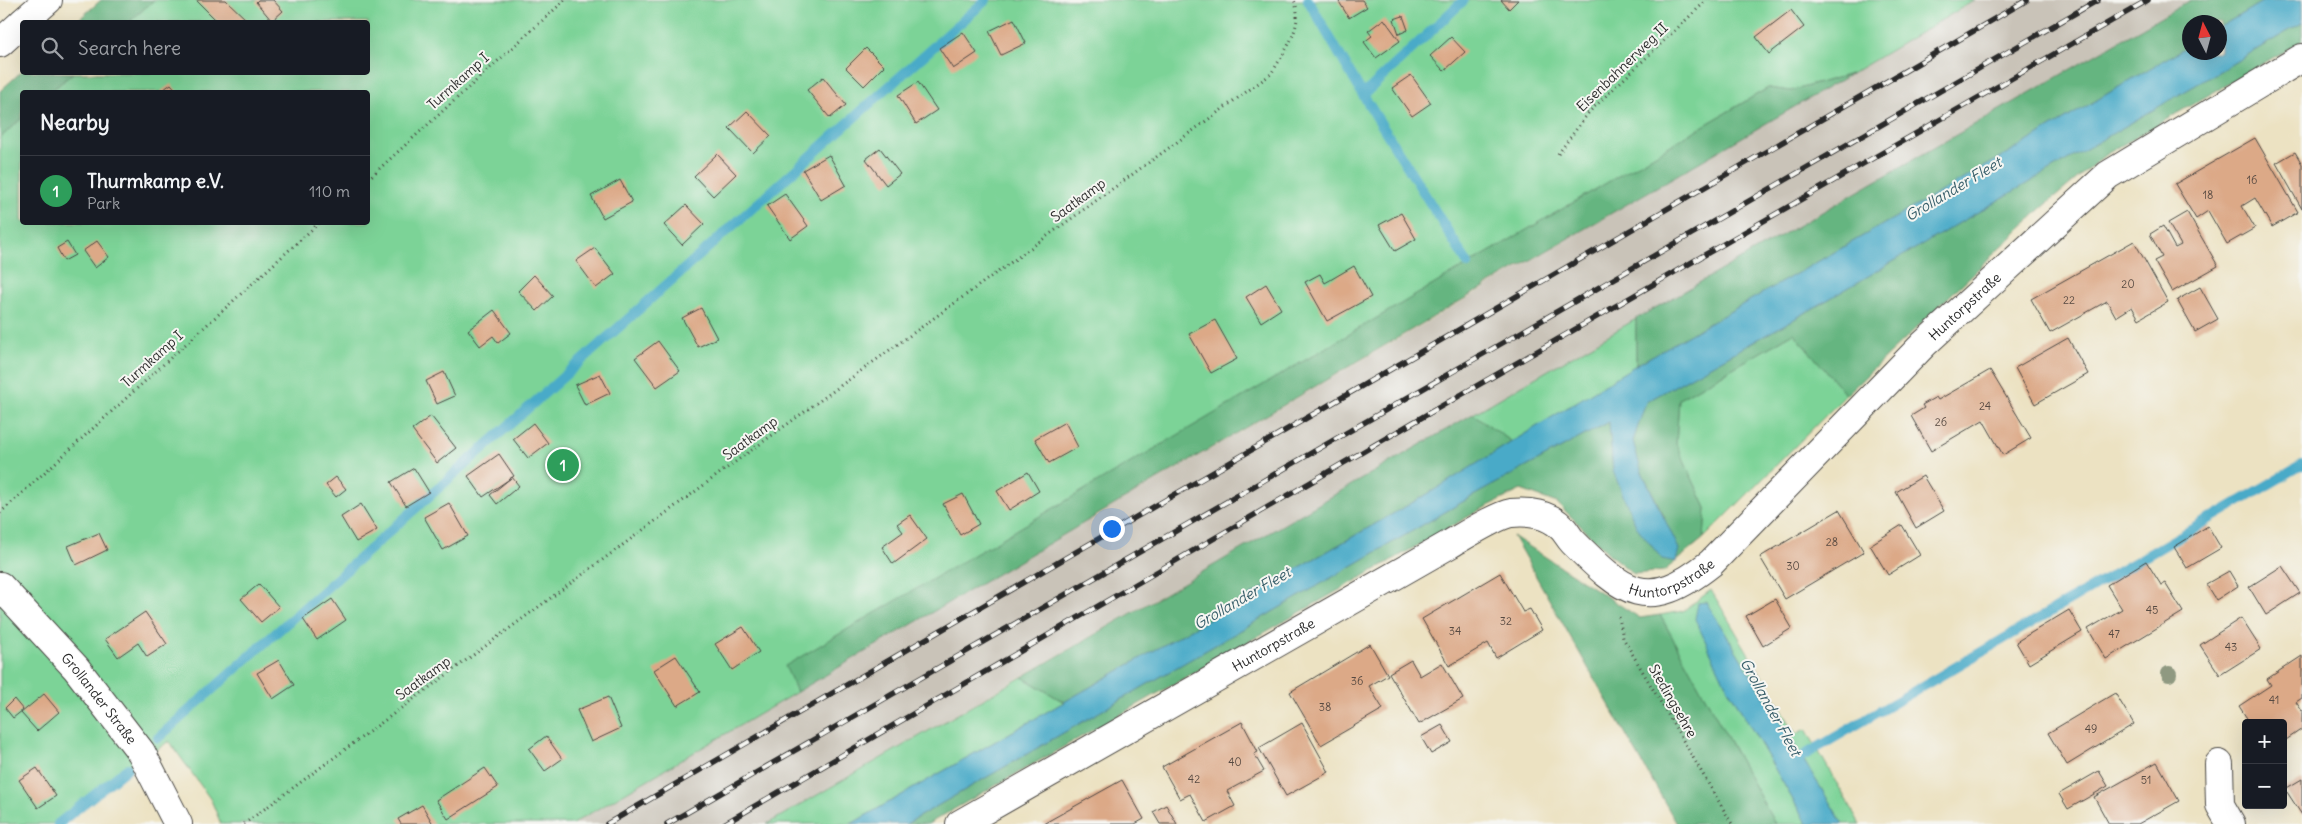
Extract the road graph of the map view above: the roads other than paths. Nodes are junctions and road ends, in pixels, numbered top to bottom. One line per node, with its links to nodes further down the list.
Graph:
1 (48, 0): 2 (street)
2 (26, 20)
3 (20, 26): 4 (street)
4 (0, 43)
5 (2302, 58): 9 (street, Huntorpstraße)
6 (0, 586): 8 (street, Grollander Straße)
7 (2219, 764): 10 (street)
8 (178, 824)
9 (960, 824)
10 (2231, 824)

